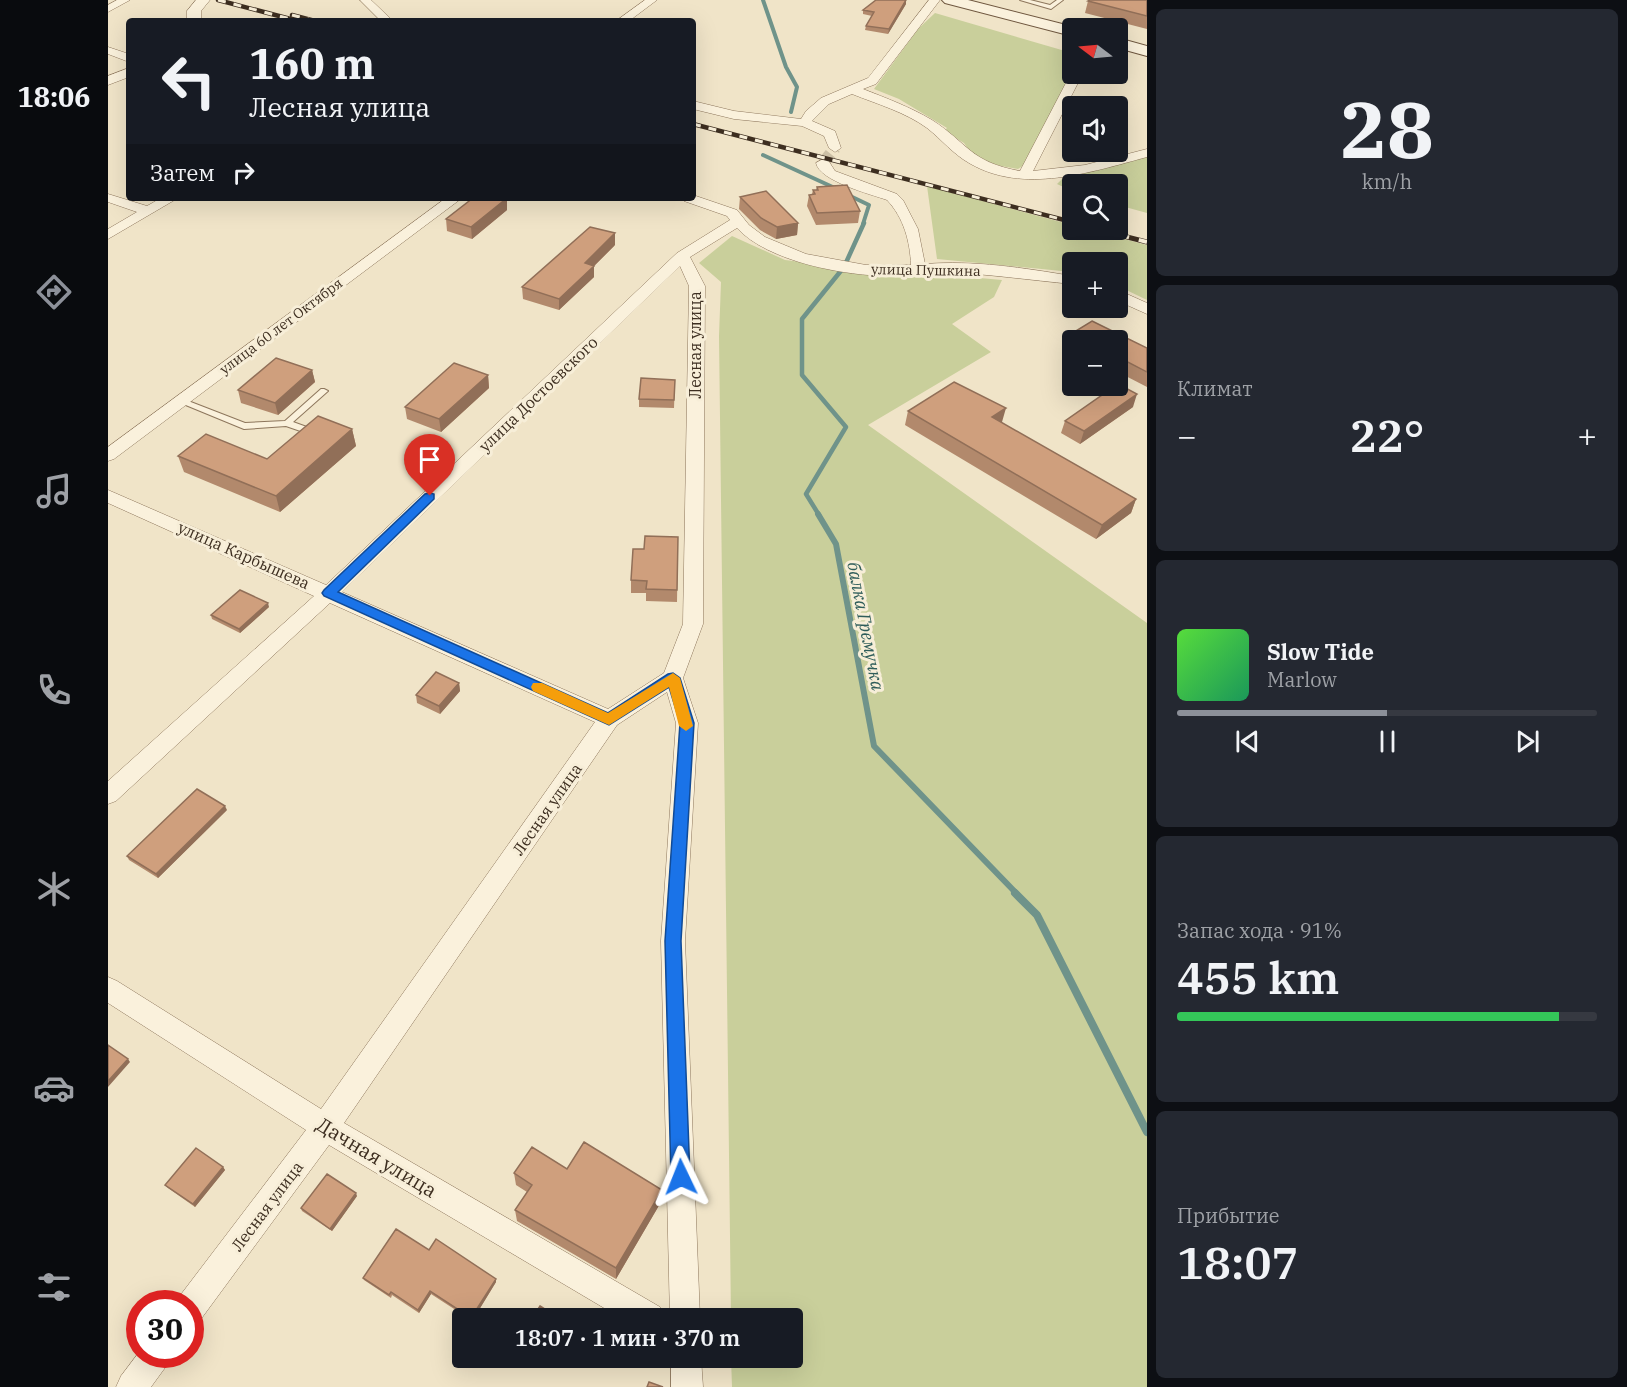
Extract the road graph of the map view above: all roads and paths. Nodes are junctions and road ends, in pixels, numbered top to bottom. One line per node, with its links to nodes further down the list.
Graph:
1 (125, 0): 9 (street)
2 (203, 0): 10 (street)
3 (365, 0): 11 (street)
4 (652, 0): 12 (street)
5 (935, 0): 21 (street)
6 (950, 0): 13 (main road)
7 (1023, 0): 8 (lane)
8 (1060, 0)
9 (108, 9)
10 (194, 18)
11 (384, 18)
12 (626, 18)
13 (1062, 28)
14 (1128, 46): 16 (main road)
15 (108, 50): 17 (street)
16 (1147, 51)
17 (126, 57)
18 (126, 73): 19 (street)
19 (108, 81)
20 (1071, 84): 27 (street)
21 (853, 90): 23 (street); 27 (street)
22 (696, 106): 23 (street)
23 (805, 123): 24 (street)
24 (835, 148)
25 (1147, 153): 27 (street)
26 (823, 163): 36 (street)
27 (1025, 174)
28 (108, 198): 32 (street)
29 (696, 200): 33 (street, улица Пушкина)
30 (166, 201): 32 (street)
31 (451, 201): 41 (street, улица 60 лет Октября)
32 (148, 211): 34 (street)
33 (736, 222): 35 (street, улица Достоевского); 36 (street, улица Пушкина)
34 (108, 235)
35 (682, 256): 46 (street, улица Достоевского); 47 (street, Лесная улица)
36 (918, 267): 37 (street, улица Пушкина)
37 (1062, 279)
38 (1128, 300): 39 (street)
39 (1147, 309)
40 (324, 391): 42 (lane)
41 (180, 401): 42 (lane); 44 (street, улица 60 лет Октября)
42 (287, 423): 43 (lane)
43 (312, 432)
44 (108, 455)
45 (108, 496): 46 (street, улица Карбышева)
46 (329, 593): 48 (street, улица Карбышева); 49 (street, улица Достоевского)
47 (673, 678): 48 (street, Лесная улица); 54 (street)
48 (609, 719): 51 (street, Лесная улица)
49 (108, 795)
50 (108, 989): 51 (street, Дачная улица)
51 (325, 1126): 52 (street, Лесная улица); 53 (street, Дачная улица)
52 (203, 1290)
53 (632, 1308)
54 (685, 1308)
55 (146, 1368): 57 (street)
56 (687, 1368): 58 (street)
57 (132, 1387)
58 (687, 1387)

